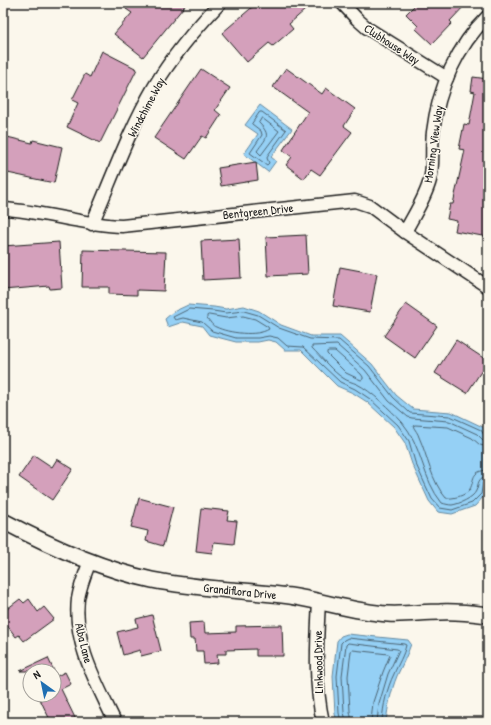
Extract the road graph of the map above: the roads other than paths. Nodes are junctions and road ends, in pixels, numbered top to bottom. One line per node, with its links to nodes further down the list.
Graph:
1 (220, 3): 6 (street, Windchime Way)
2 (342, 3): 4 (street, Clubhouse Way)
3 (488, 16): 4 (street, Morning View Way)
4 (447, 78): 7 (street, Morning View Way)
5 (3, 208): 6 (street, Bentgreen Drive)
6 (92, 224): 7 (street, Bentgreen Drive)
7 (405, 232): 8 (street, Bentgreen Drive)
8 (488, 287)
9 (3, 521): 10 (street, Grandiflora Drive)
10 (90, 561): 11 (street, Grandiflora Drive); 13 (street, Alba Lane)
11 (318, 601): 12 (street, Grandiflora Drive); 14 (street, Linkwood Drive)
12 (488, 615)
13 (115, 722)
14 (323, 722)

